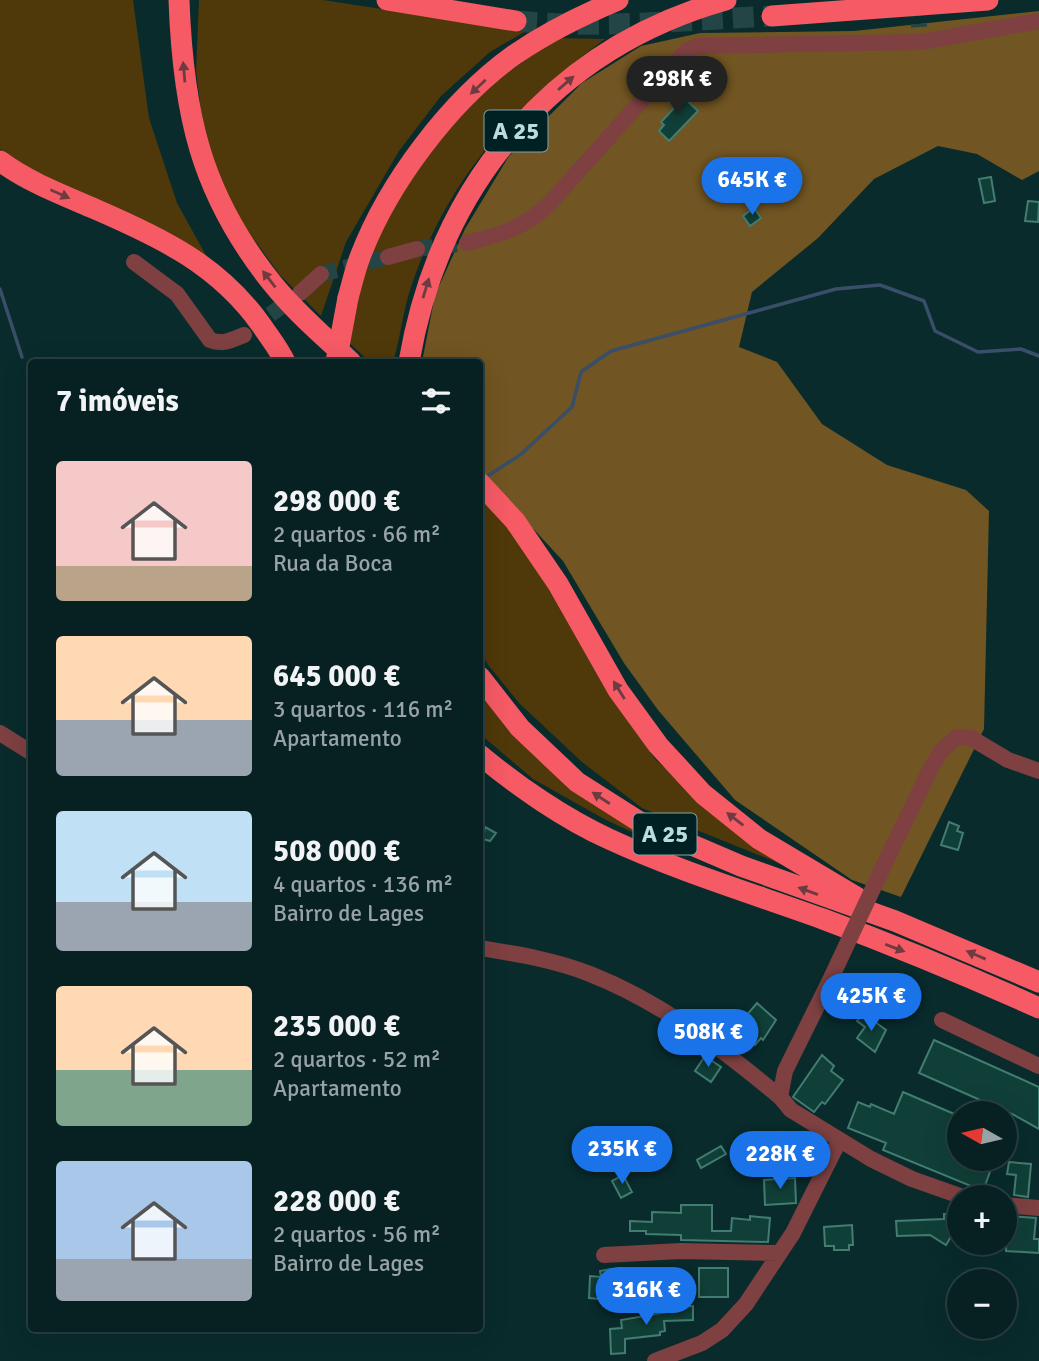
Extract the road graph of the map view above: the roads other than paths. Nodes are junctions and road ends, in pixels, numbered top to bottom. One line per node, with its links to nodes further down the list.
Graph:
1 (179, 0): 20 (highway, one-way to 1)
2 (387, 0): 7 (highway)
3 (618, 0): 19 (highway, A 25, one-way to 19, bridge)
4 (726, 0): 17 (highway, A 25, one-way to 4)
5 (988, 0): 6 (highway)
6 (772, 16)
7 (516, 21)
8 (1039, 21): 10 (street)
9 (0, 161): 18 (highway, one-way to 18)
10 (467, 243)
11 (416, 250): 12 (street)
12 (388, 257)
13 (134, 262): 16 (street)
14 (321, 274): 15 (street)
15 (300, 293)
16 (244, 335)
17 (410, 358)
18 (283, 359)
19 (337, 359)
20 (348, 359)
21 (483, 486): 27 (highway, one-way to 21)
22 (483, 681): 27 (highway, A 25, one-way to 22)
23 (0, 733): 24 (street)
24 (28, 750)
25 (483, 757): 30 (highway, A 25, one-way to 30)
26 (1039, 771): 33 (street, bridge)
27 (895, 922): 29 (highway, A 25, one-way to 27)
28 (483, 949): 33 (street)
29 (1039, 982)
30 (1039, 1008)
31 (942, 1020): 32 (street)
32 (1039, 1066)
33 (780, 1097): 34 (street)
34 (839, 1141): 35 (street); 38 (street)
35 (947, 1192)
36 (1017, 1206): 37 (street)
37 (1039, 1208)
38 (780, 1253): 39 (street); 40 (street)
39 (604, 1255)
40 (655, 1361)

